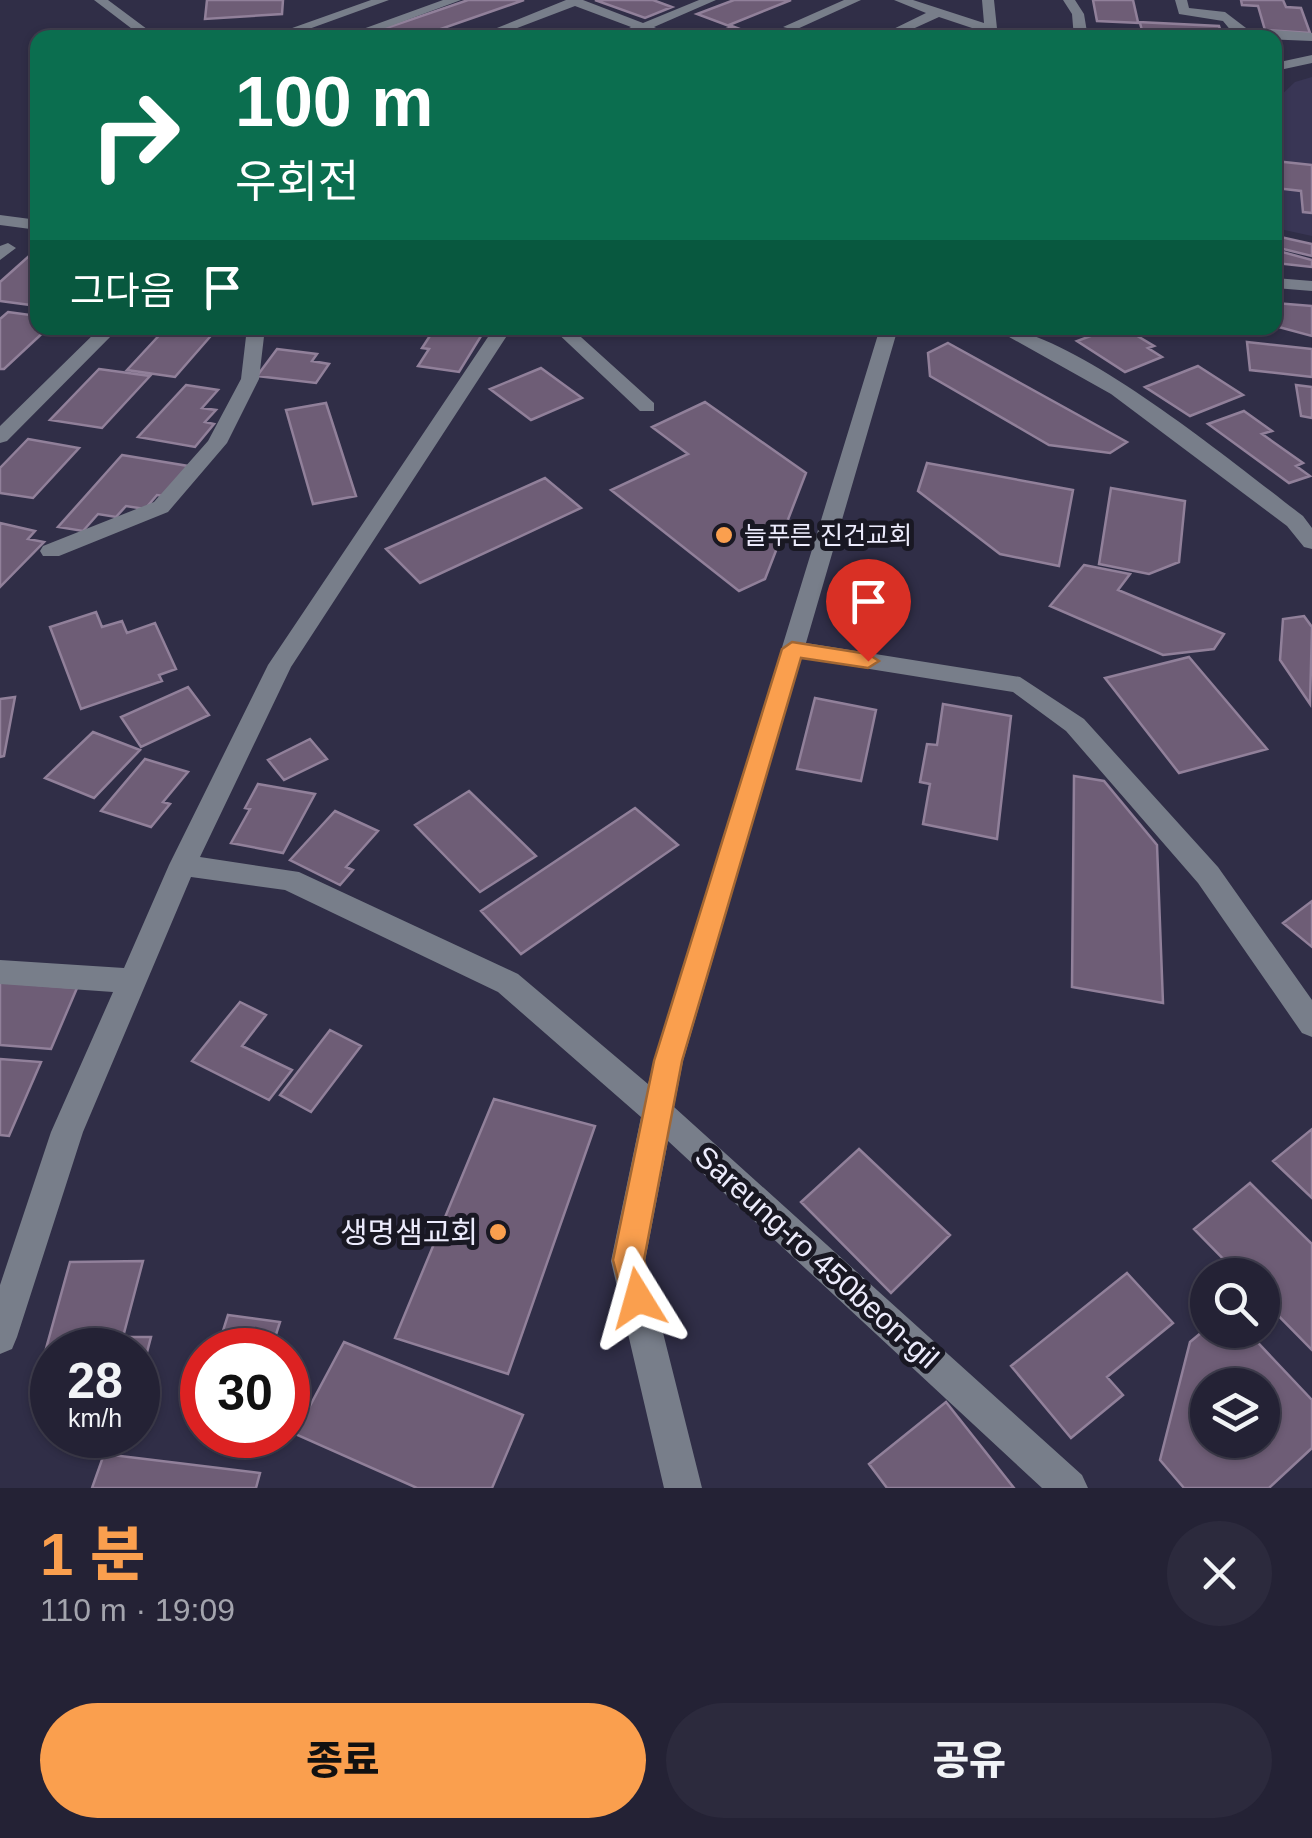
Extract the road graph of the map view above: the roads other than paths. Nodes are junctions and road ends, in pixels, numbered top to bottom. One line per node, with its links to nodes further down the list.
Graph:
1 (100, 0): 14 (street)
2 (383, 0): 15 (street)
3 (455, 0): 16 (street)
4 (710, 0): 12 (street)
5 (855, 0): 13 (street)
6 (900, 0): 11 (street)
7 (988, 0): 22 (street)
8 (1069, 0): 23 (street)
9 (1181, 0): 24 (street)
10 (574, 1): 12 (street); 17 (street)
11 (939, 12): 20 (street); 21 (street)
12 (643, 27): 18 (street); 19 (street)
13 (790, 27)
14 (143, 30)
15 (294, 30)
16 (367, 30)
17 (499, 30)
18 (636, 30)
19 (651, 30)
20 (899, 30)
21 (982, 30)
22 (991, 30)
23 (1081, 30)
24 (1239, 30)
25 (1282, 36): 26 (street)
26 (1312, 37)
27 (1312, 59): 28 (street)
28 (1282, 65)
29 (0, 220): 30 (street)
30 (30, 224)
31 (1282, 284): 32 (street)
32 (1312, 286)
33 (103, 335): 40 (street)
34 (255, 335): 43 (street)
35 (498, 335): 45 (street)
36 (569, 335): 39 (street)
37 (887, 335): 44 (street)
38 (1020, 335): 41 (street)
39 (647, 407)
40 (0, 437)
41 (1303, 520): 42 (street)
42 (1312, 542)
43 (50, 551)
44 (792, 649): 48 (street); 49 (street)
45 (183, 865): 47 (street); 49 (street, Sareung-ro 450beon-gil)
46 (0, 972): 47 (street)
47 (133, 981): 50 (street)
48 (1312, 1024)
49 (658, 1112): 51 (street); 52 (street, Sareung-ro 450beon-gil)
50 (0, 1336)
51 (683, 1488)
52 (1069, 1488)

